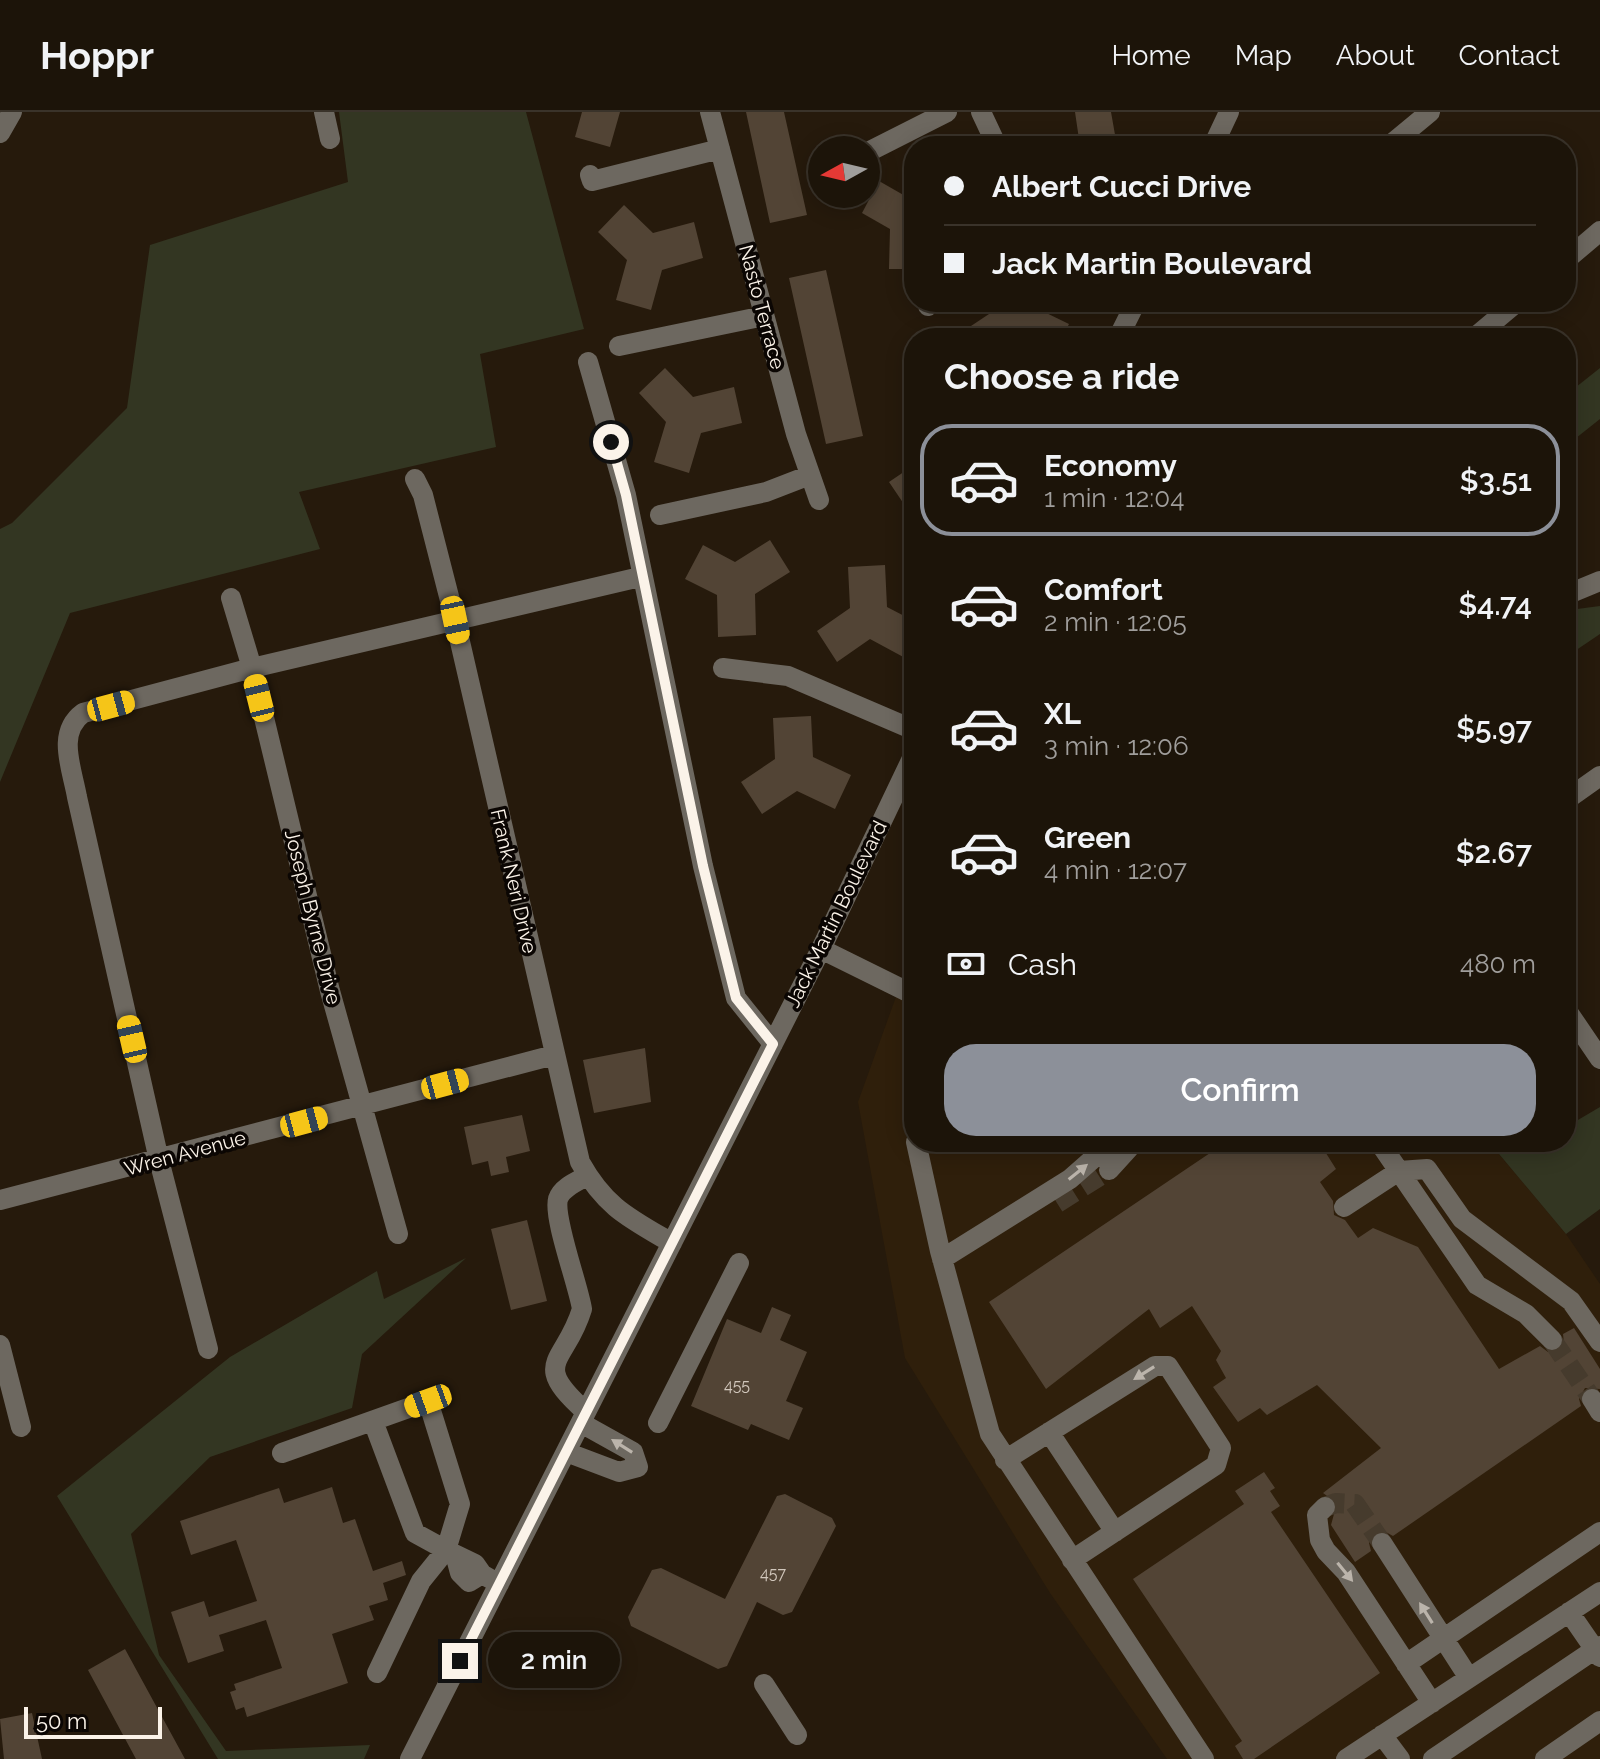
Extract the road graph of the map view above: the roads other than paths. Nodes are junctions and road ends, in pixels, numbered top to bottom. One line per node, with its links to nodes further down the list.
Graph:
1 (12, 112): 8 (street)
2 (324, 112): 12 (street)
3 (710, 112): 14 (street, Nasto Terrace)
4 (947, 112): 13 (street)
5 (981, 112): 9 (street)
6 (1229, 112): 10 (street)
7 (1430, 112): 11 (street)
8 (0, 133)
9 (992, 136)
10 (1218, 136)
11 (1401, 136)
12 (330, 139)
13 (880, 146)
14 (720, 149): 15 (street); 19 (street, Nasto Terrace)
15 (590, 175)
16 (1600, 231): 17 (street)
17 (1576, 251)
18 (1505, 312): 20 (street)
19 (764, 316): 21 (street); 23 (street, Nasto Terrace)
20 (1486, 328)
21 (619, 346)
22 (588, 362): 27 (street)
23 (810, 475): 25 (street, Nasto Terrace); 26 (street)
24 (415, 479): 31 (street, Frank Neri Drive)
25 (819, 500)
26 (660, 515)
27 (640, 577): 31 (street); 41 (street)
28 (1600, 581): 29 (street)
29 (1576, 591)
30 (231, 598): 32 (street, Joseph Byrne Drive)
31 (455, 620): 32 (street); 42 (street, Frank Neri Drive)
32 (252, 668): 44 (street, Joseph Byrne Drive); 49 (street)
33 (723, 668): 34 (street)
34 (904, 726)
35 (904, 775): 38 (street, Jack Martin Boulevard)
36 (1600, 776): 37 (street)
37 (1576, 793)
38 (821, 949): 39 (street); 41 (street, Jack Martin Boulevard)
39 (904, 988)
40 (1576, 1024): 43 (street)
41 (773, 1044): 58 (street, Jack Martin Boulevard)
42 (554, 1055): 44 (street, Wren Avenue); 52 (street, Frank Neri Drive)
43 (1600, 1059)
44 (362, 1106): 49 (street, Wren Avenue); 57 (street, Joseph Byrne Drive)
45 (918, 1152): 59 (street)
46 (1101, 1152): 56 (street, one-way to 46)
47 (1125, 1152): 50 (street)
48 (1386, 1152): 51 (street)
49 (159, 1160): 53 (street, Wren Avenue); 64 (street)
50 (1109, 1170)
51 (1399, 1171): 55 (street); 61 (street); 62 (street)
52 (587, 1176): 58 (street, Frank Neri Drive); 65 (street)
53 (0, 1200)
54 (1057, 1203): 56 (street)
55 (1344, 1207)
56 (987, 1231): 59 (street)
57 (398, 1234)
58 (672, 1243): 65 (street, Jack Martin Boulevard)
59 (942, 1259): 72 (street)
60 (739, 1263): 67 (street)
61 (1552, 1340)
62 (1600, 1342)
63 (0, 1345): 68 (street)
64 (208, 1349)
65 (584, 1418): 70 (street, Jack Martin Boulevard); 70 (street, one-way to 65)
66 (373, 1421): 71 (street); 77 (street); 77 (street)
67 (658, 1423)
68 (21, 1427)
69 (1049, 1432): 72 (street); 74 (street); 74 (street, one-way to 69)
70 (566, 1452): 79 (street, Jack Martin Boulevard)
71 (282, 1453)
72 (1005, 1460): 78 (street)
73 (1325, 1507): 84 (street, one-way to 84)
74 (1115, 1532): 78 (street)
75 (1600, 1532): 82 (street)
76 (1382, 1543): 82 (street, one-way to 76)
77 (451, 1554): 79 (street); 85 (street)
78 (1072, 1560): 93 (street)
79 (490, 1579): 92 (street, Jack Martin Boulevard)
80 (1600, 1592): 81 (street)
81 (1569, 1612): 83 (street); 86 (street)
82 (1443, 1638): 84 (street); 86 (street)
83 (1598, 1651): 96 (street)
84 (1406, 1664): 88 (street)
85 (377, 1673)
86 (1469, 1678): 88 (street)
87 (764, 1684): 90 (street)
88 (1432, 1703): 91 (street)
89 (1600, 1721): 97 (street)
90 (797, 1735)
91 (1382, 1735): 94 (street); 95 (street)
92 (410, 1759)
93 (1204, 1759)
94 (1346, 1759)
95 (1400, 1759)
96 (1433, 1759)
97 (1545, 1759)

